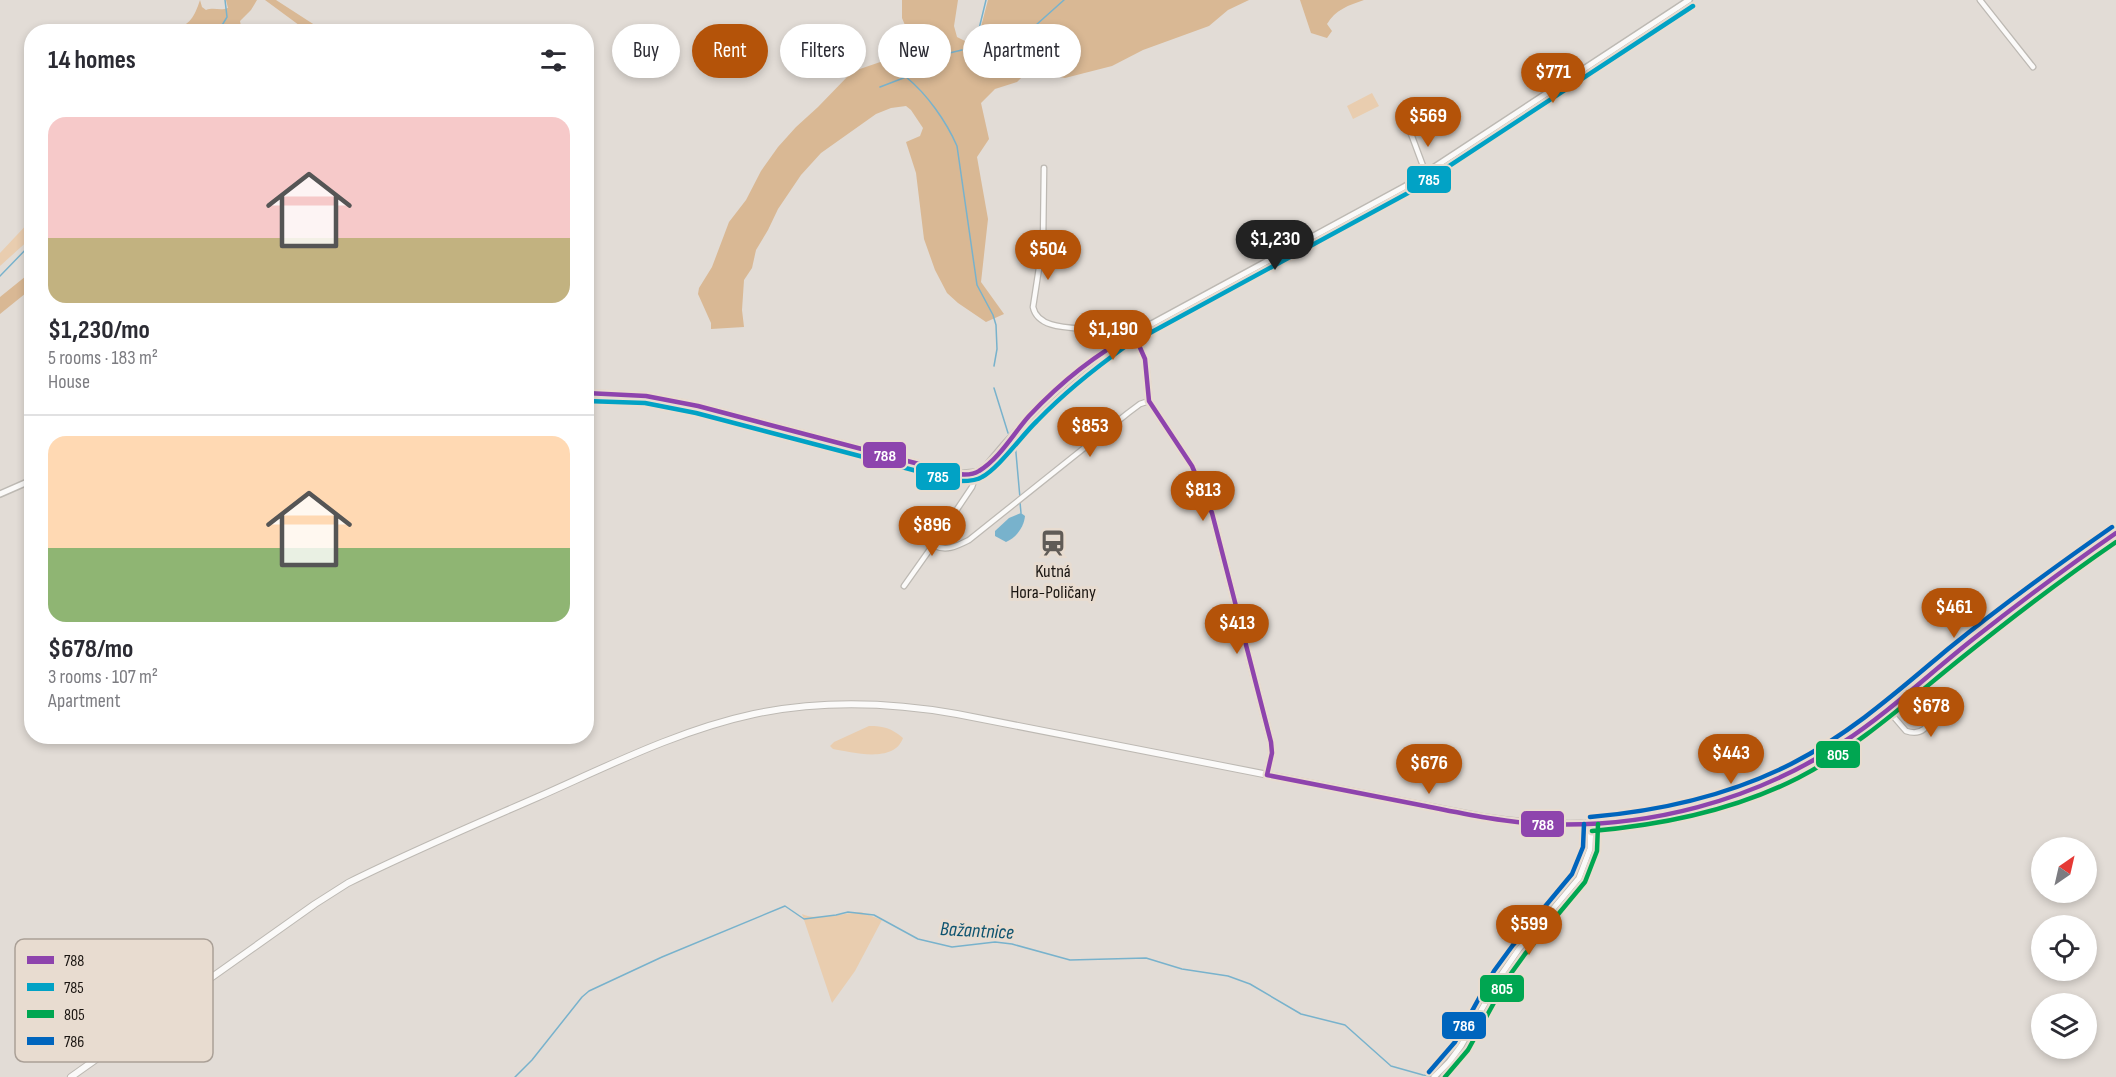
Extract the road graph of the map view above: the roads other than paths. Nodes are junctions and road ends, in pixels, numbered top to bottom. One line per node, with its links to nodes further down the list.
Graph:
1 (1689, 0): 6 (street)
2 (1980, 0): 3 (street)
3 (2033, 67)
4 (1410, 130): 6 (street)
5 (1044, 168): 8 (street)
6 (1426, 174): 7 (street)
7 (1134, 334): 8 (street); 10 (street)
8 (1122, 340): 11 (street)
9 (594, 393): 11 (street)
10 (1149, 401): 15 (street); 19 (street)
11 (977, 472): 15 (street)
12 (24, 484): 13 (street)
13 (0, 494)
14 (2116, 533): 17 (main road)
15 (933, 545): 16 (street)
16 (904, 586)
17 (1914, 688): 18 (main road); 18 (street)
18 (1887, 710): 20 (main road)
19 (1267, 775): 20 (main road); 21 (main road)
20 (1591, 824): 24 (street)
21 (213, 976)
22 (92, 1062): 23 (main road)
23 (71, 1077)
24 (1434, 1077)

